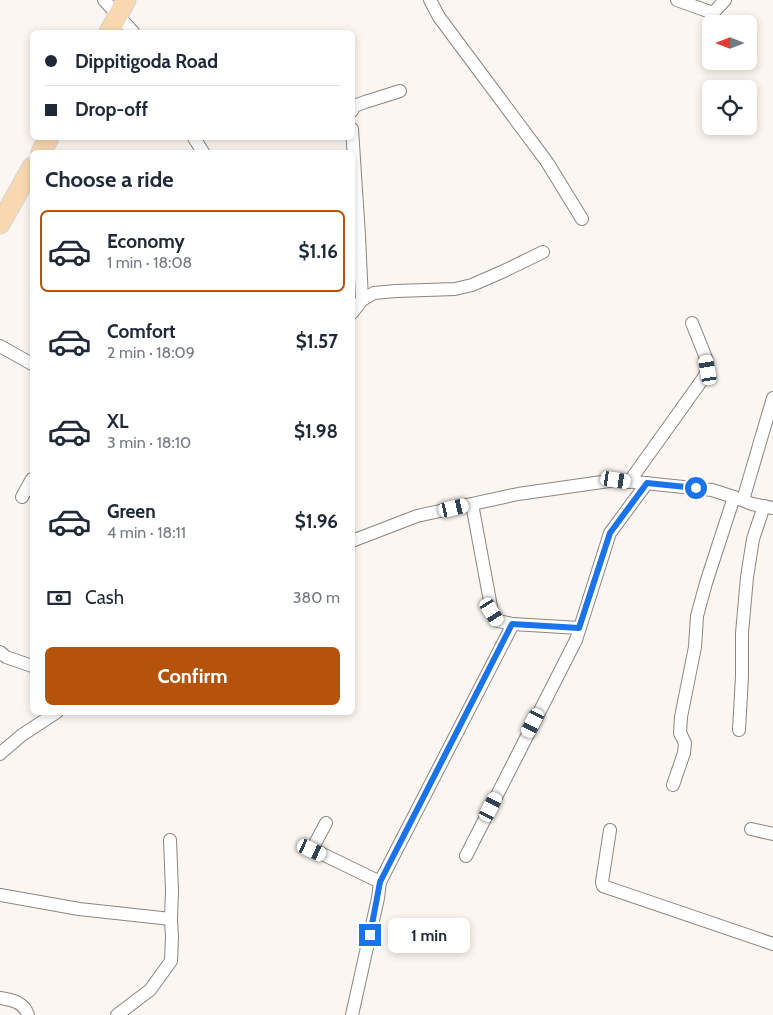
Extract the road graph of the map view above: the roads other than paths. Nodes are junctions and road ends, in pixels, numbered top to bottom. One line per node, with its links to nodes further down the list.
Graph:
1 (104, 0): 5 (street)
2 (430, 0): 11 (street)
3 (677, 0): 4 (street)
4 (725, 0)
5 (118, 16): 6 (street)
6 (131, 30)
7 (400, 91): 8 (street)
8 (355, 106)
9 (30, 171): 12 (main road)
10 (355, 180): 14 (street)
11 (582, 219)
12 (0, 224)
13 (544, 252): 14 (street)
14 (362, 300): 15 (street)
15 (355, 309)
16 (692, 324): 20 (street)
17 (0, 346): 18 (street)
18 (30, 363)
19 (773, 398): 24 (street)
20 (629, 482): 22 (street); 25 (street)
21 (30, 483): 23 (street)
22 (647, 483): 24 (street); 29 (street)
23 (22, 497)
24 (738, 498): 26 (street); 35 (street)
25 (472, 504): 27 (street); 28 (street)
26 (769, 507): 33 (street)
27 (355, 540)
28 (512, 624): 29 (street); 42 (street)
29 (579, 628): 41 (street)
30 (0, 652): 31 (street)
31 (30, 665)
32 (52, 715): 34 (street)
33 (739, 730)
34 (0, 754)
35 (673, 785)
36 (326, 823): 42 (street)
37 (751, 829): 39 (street)
38 (610, 830): 45 (street)
39 (773, 834)
40 (170, 840): 44 (street)
41 (466, 856)
42 (380, 882): 49 (street)
43 (0, 895): 44 (street)
44 (171, 919): 48 (street)
45 (773, 944)
46 (0, 998): 47 (street)
47 (28, 1015)
48 (117, 1015)
49 (352, 1015)

